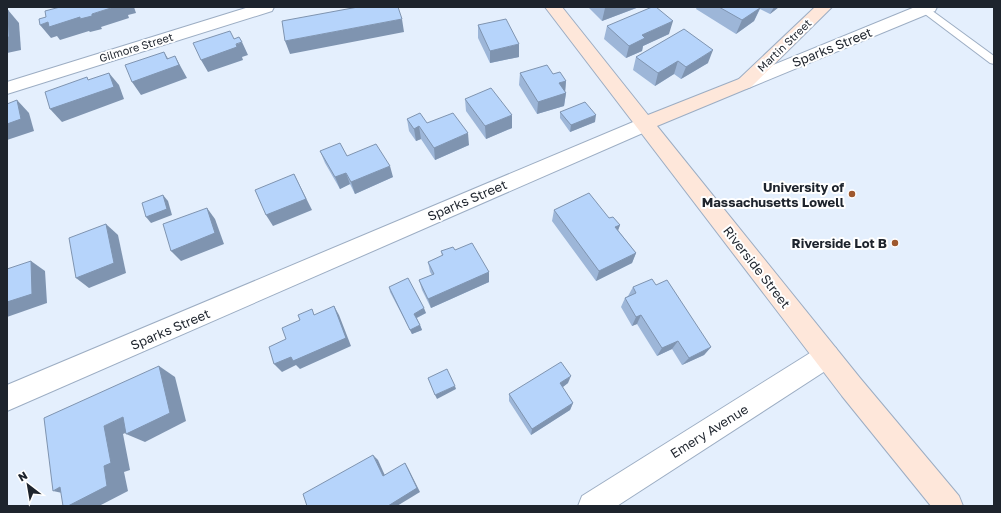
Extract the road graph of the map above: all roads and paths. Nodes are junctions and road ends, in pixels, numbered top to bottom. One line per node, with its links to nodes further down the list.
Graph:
1 (266, 7): 7 (street, Gilmore Street)
2 (553, 7): 8 (main road, Riverside Street)
3 (824, 7): 6 (main road, Martin Street)
4 (926, 8): 5 (lane); 6 (street, Sparks Street)
5 (994, 60)
6 (745, 83): 8 (main road, Sparks Street)
7 (7, 88)
8 (645, 124): 9 (main road, Riverside Street); 10 (street, Sparks Street)
9 (827, 356): 11 (street, Emery Avenue); 12 (main road, Riverside Street)
10 (7, 398)
11 (592, 506)
12 (949, 506)

